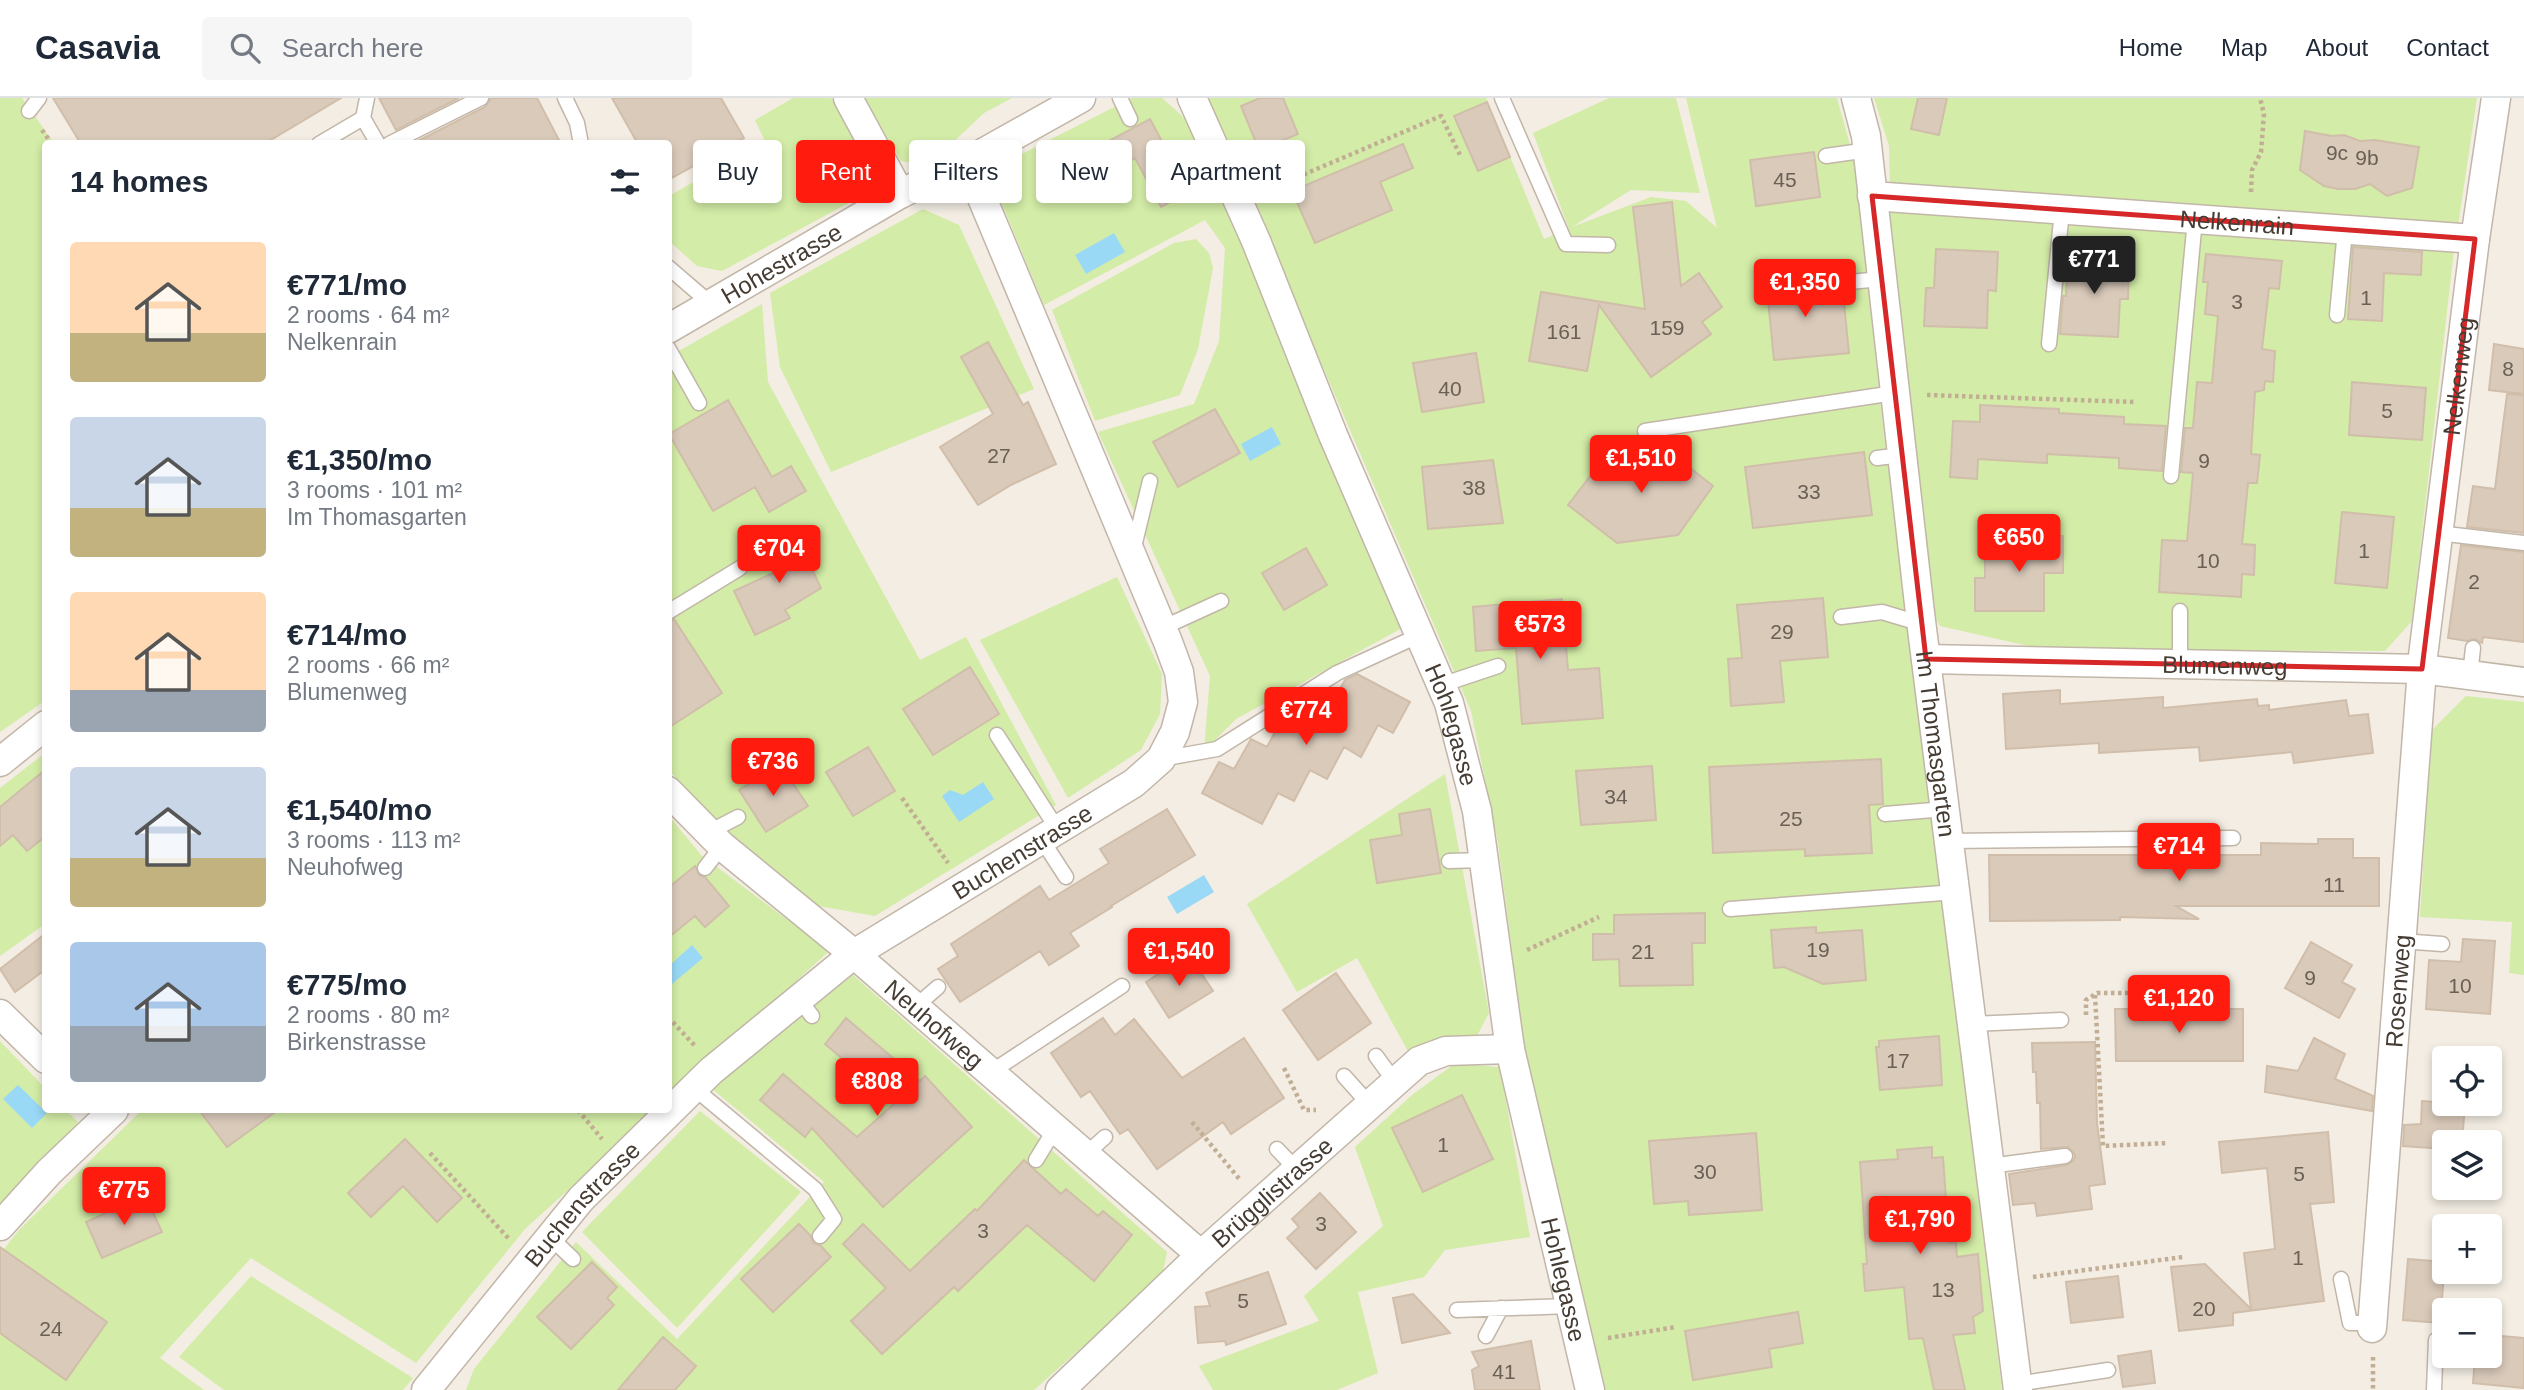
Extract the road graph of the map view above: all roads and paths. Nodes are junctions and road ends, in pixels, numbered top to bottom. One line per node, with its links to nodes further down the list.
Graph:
1 (39, 98): 13 (lane)
2 (367, 98): 14 (lane)
3 (481, 98): 18 (lane)
4 (565, 98): 19 (lane)
5 (848, 98): 27 (street)
6 (1081, 98): 20 (street, Hohestrasse)
7 (1120, 98): 15 (lane)
8 (1192, 98): 21 (street, Hohlegasse)
9 (1503, 98): 36 (lane)
10 (1856, 98): 22 (street, Im Thomasgarten)
11 (2260, 98): 33 (path)
12 (2496, 98): 35 (street, Nelkenweg)
13 (29, 111)
14 (363, 118): 16 (lane); 17 (lane)
15 (1130, 120)
16 (326, 140)
17 (376, 140)
18 (397, 140)
19 (580, 140)
20 (1007, 140)
21 (1211, 140)
22 (1868, 150): 23 (lane); 28 (street, Im Thomasgarten)
23 (1826, 156)
24 (1461, 157): 25 (path)
25 (1305, 174)
26 (909, 190): 27 (street, Hohestrasse)
27 (900, 194): 40 (street, Hohestrasse)
28 (1872, 196): 31 (street, Nelkenrain); 38 (street, Im Thomasgarten)
29 (985, 203): 53 (street, Buchenstrasse)
30 (1238, 203): 61 (street, Hohlegasse)
31 (2062, 210): 32 (street, Nelkenrain); 43 (lane)
32 (2195, 219): 33 (street, Nelkenrain); 49 (lane)
33 (2248, 222): 34 (street, Nelkenrain)
34 (2345, 230): 35 (street, Nelkenrain); 41 (lane)
35 (2475, 239): 51 (street, Nelkenweg)
36 (1608, 245)
37 (672, 270): 40 (lane)
38 (1881, 279): 39 (lane); 45 (street, Im Thomasgarten)
39 (1828, 284)
40 (711, 304): 42 (street, Hohestrasse)
41 (2337, 315)
42 (672, 327)
43 (2049, 344)
44 (672, 355): 47 (lane)
45 (1894, 393): 46 (path); 48 (lane); 59 (street, Im Thomasgarten)
46 (2136, 402)
47 (699, 404)
48 (1645, 431)
49 (2171, 476)
50 (1150, 481): 53 (lane)
51 (2438, 533): 52 (lane); 63 (street, Nelkenweg)
52 (2524, 543)
53 (1132, 556): 60 (street, Buchenstrasse)
54 (740, 568): 56 (lane)
55 (1221, 601): 60 (lane)
56 (672, 610)
57 (2180, 611): 64 (lane)
58 (1841, 617): 59 (lane)
59 (1922, 624): 62 (street, Im Thomasgarten)
60 (1162, 628): 70 (street, Buchenstrasse)
61 (1420, 635): 67 (street, Hohlegasse); 70 (lane)
62 (1926, 659): 64 (street, Blumenweg); 74 (street, Im Thomasgarten)
63 (2422, 662): 64 (street, Blumenweg); 66 (street, Blumenweg); 89 (street, Rosenweg)
64 (2180, 664)
65 (1498, 666): 67 (lane)
66 (2524, 682)
67 (1441, 685): 81 (street, Hohlegasse)
68 (42, 731): 71 (street)
69 (997, 735): 77 (lane)
70 (1161, 759): 77 (street, Buchenstrasse)
71 (0, 762)
72 (672, 796): 79 (street, Neuhofweg)
73 (902, 798): 85 (path)
74 (1945, 809): 75 (lane); 80 (street, Im Thomasgarten)
75 (1885, 814)
76 (738, 817): 79 (lane)
77 (1050, 835): 84 (lane); 85 (street, Buchenstrasse)
78 (2233, 838): 80 (lane)
79 (716, 839): 83 (lane); 91 (street, Neuhofweg)
80 (1949, 841): 86 (street, Im Thomasgarten)
81 (1484, 860): 82 (lane); 92 (street, Hohlegasse)
82 (1449, 861)
83 (705, 869)
84 (1066, 877)
85 (965, 887): 91 (street, Buchenstrasse)
86 (1955, 892): 87 (lane); 102 (street, Im Thomasgarten)
87 (1730, 909)
88 (1599, 918): 92 (path)
89 (2401, 941): 90 (lane); 139 (street, Rosenweg)
90 (2442, 944)
91 (854, 954): 97 (street, Neuhofweg); 106 (street, Buchenstrasse)
92 (1498, 964): 103 (street, Hohlegasse)
93 (1122, 986): 108 (lane)
94 (939, 987): 97 (lane)
95 (2230, 993): 96 (path)
96 (2095, 994): 101 (path); 119 (path)
97 (915, 1007): 108 (street, Neuhofweg)
98 (0, 1014): 104 (street)
99 (2061, 1020): 102 (lane)
100 (672, 1021): 106 (path)
101 (2086, 1022)
102 (1972, 1024): 124 (street, Im Thomasgarten)
103 (1510, 1049): 110 (street, Brügglistrasse); 136 (street, Hohlegasse)
104 (42, 1055)
105 (1376, 1056): 110 (lane)
106 (714, 1068): 111 (street, Buchenstrasse)
107 (1284, 1068): 118 (path)
108 (990, 1072): 117 (street, Neuhofweg)
109 (1344, 1076): 112 (lane)
110 (1395, 1082): 112 (street, Brügglistrasse)
111 (694, 1088): 113 (street, Buchenstrasse); 128 (lane)
112 (1370, 1105): 118 (street, Brügglistrasse)
113 (672, 1110)
114 (104, 1113): 127 (street)
115 (669, 1113): 129 (street, Buchenstrasse)
116 (1192, 1122): 126 (path)
117 (1055, 1129): 123 (lane); 130 (street, Neuhofweg)
118 (1339, 1132): 125 (street, Brügglistrasse)
119 (2168, 1143)
120 (1277, 1149): 125 (lane)
121 (430, 1153): 133 (path)
122 (2065, 1156): 124 (lane)
123 (1036, 1160)
124 (1990, 1166): 135 (street, Im Thomasgarten)
125 (1297, 1170): 126 (street, Brügglistrasse)
126 (1259, 1204): 130 (street, Brügglistrasse)
127 (0, 1226)
128 (820, 1236)
129 (550, 1237): 132 (lane); 133 (street, Buchenstrasse)
130 (1201, 1255): 147 (street, Brügglistrasse)
131 (2183, 1257): 135 (path)
132 (573, 1259)
133 (530, 1262): 146 (street, Buchenstrasse)
134 (2341, 1279): 139 (lane)
135 (2004, 1281): 145 (street, Im Thomasgarten)
136 (1570, 1306): 137 (lane); 142 (street, Hohlegasse)
137 (1501, 1308): 138 (lane); 141 (lane)
138 (1457, 1310)
139 (2373, 1326)
140 (1676, 1327): 142 (path)
141 (1486, 1336)
142 (1579, 1343): 148 (street, Hohlegasse)
143 (2435, 1368): 149 (lane)
144 (2108, 1370): 145 (lane)
145 (2017, 1387)
146 (429, 1389)
147 (1060, 1390)
148 (1590, 1390)
149 (2434, 1390)

